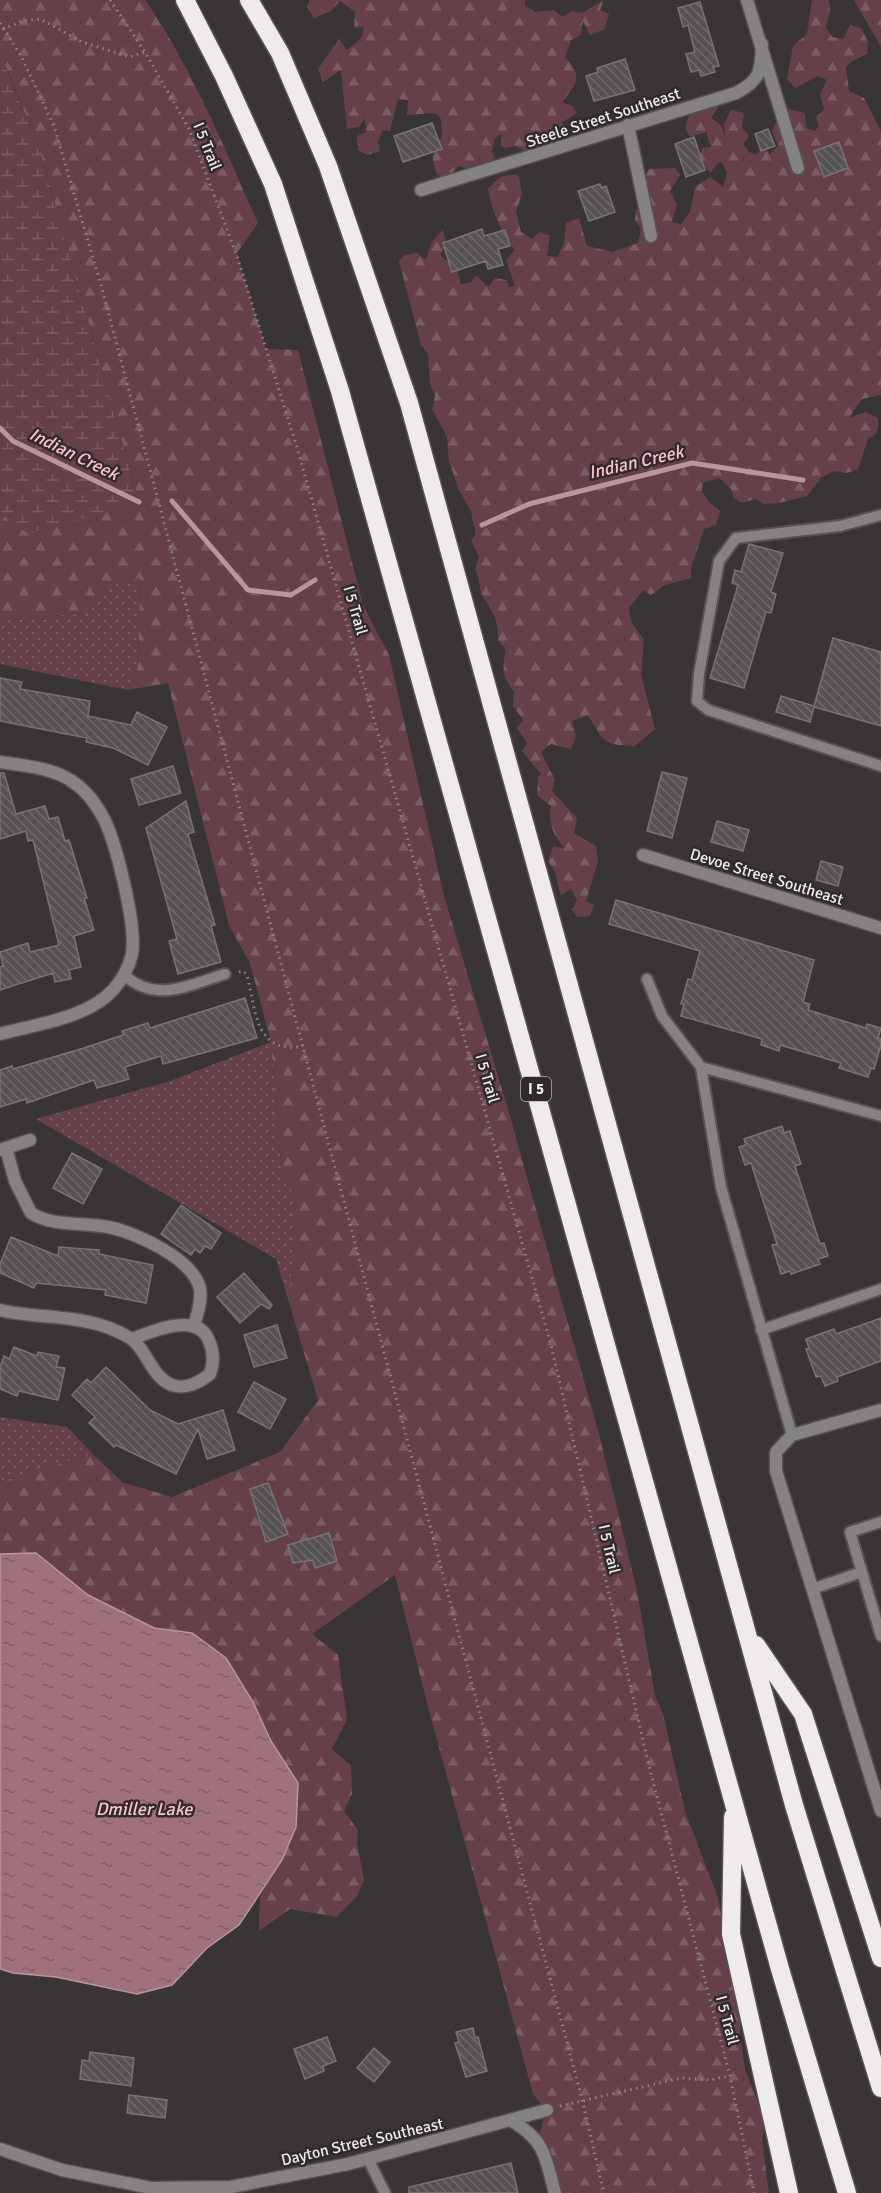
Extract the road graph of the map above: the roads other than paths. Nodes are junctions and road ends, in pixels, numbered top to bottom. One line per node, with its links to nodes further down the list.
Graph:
1 (185, 0): 35 (highway, I 5)
2 (249, 0): 33 (highway)
3 (747, 0): 4 (street)
4 (762, 44): 5 (street, Steele Street Southeast); 6 (street)
5 (628, 125): 7 (street, Steele Street Southeast); 8 (street)
6 (798, 168)
7 (421, 190)
8 (651, 236)
9 (881, 515): 11 (lane)
10 (0, 762): 15 (street)
11 (881, 766)
12 (643, 855): 13 (street, Devoe Street Southeast)
13 (881, 928)
14 (225, 974): 15 (lane)
15 (123, 975): 17 (street)
16 (647, 979): 18 (lane)
17 (0, 1034)
18 (701, 1067): 19 (lane); 25 (lane)
19 (881, 1116)
20 (30, 1140): 21 (street)
21 (3, 1149): 24 (street)
22 (881, 1289): 25 (lane)
23 (0, 1310): 26 (street)
24 (194, 1326): 26 (street); 26 (street)
25 (760, 1330): 28 (lane)
26 (132, 1339)
27 (881, 1410): 28 (street)
28 (792, 1435): 31 (street)
29 (881, 1522): 30 (lane)
30 (862, 1572): 31 (lane); 32 (lane)
31 (812, 1589): 36 (street)
32 (878, 1616): 34 (lane)
33 (747, 1632): 37 (highway); 38 (highway)
34 (881, 1636)
35 (733, 1794): 45 (highway); 46 (highway, I 5)
36 (881, 1811)
37 (881, 1958)
38 (881, 2088)
39 (546, 2110): 40 (street, Dayton Street Southeast)
40 (512, 2121): 42 (street, Dayton Street Southeast); 44 (street)
41 (0, 2149): 42 (street, Dayton Street Southeast)
42 (368, 2159): 43 (lane)
43 (385, 2193)
44 (555, 2193)
45 (789, 2193)
46 (847, 2193)

